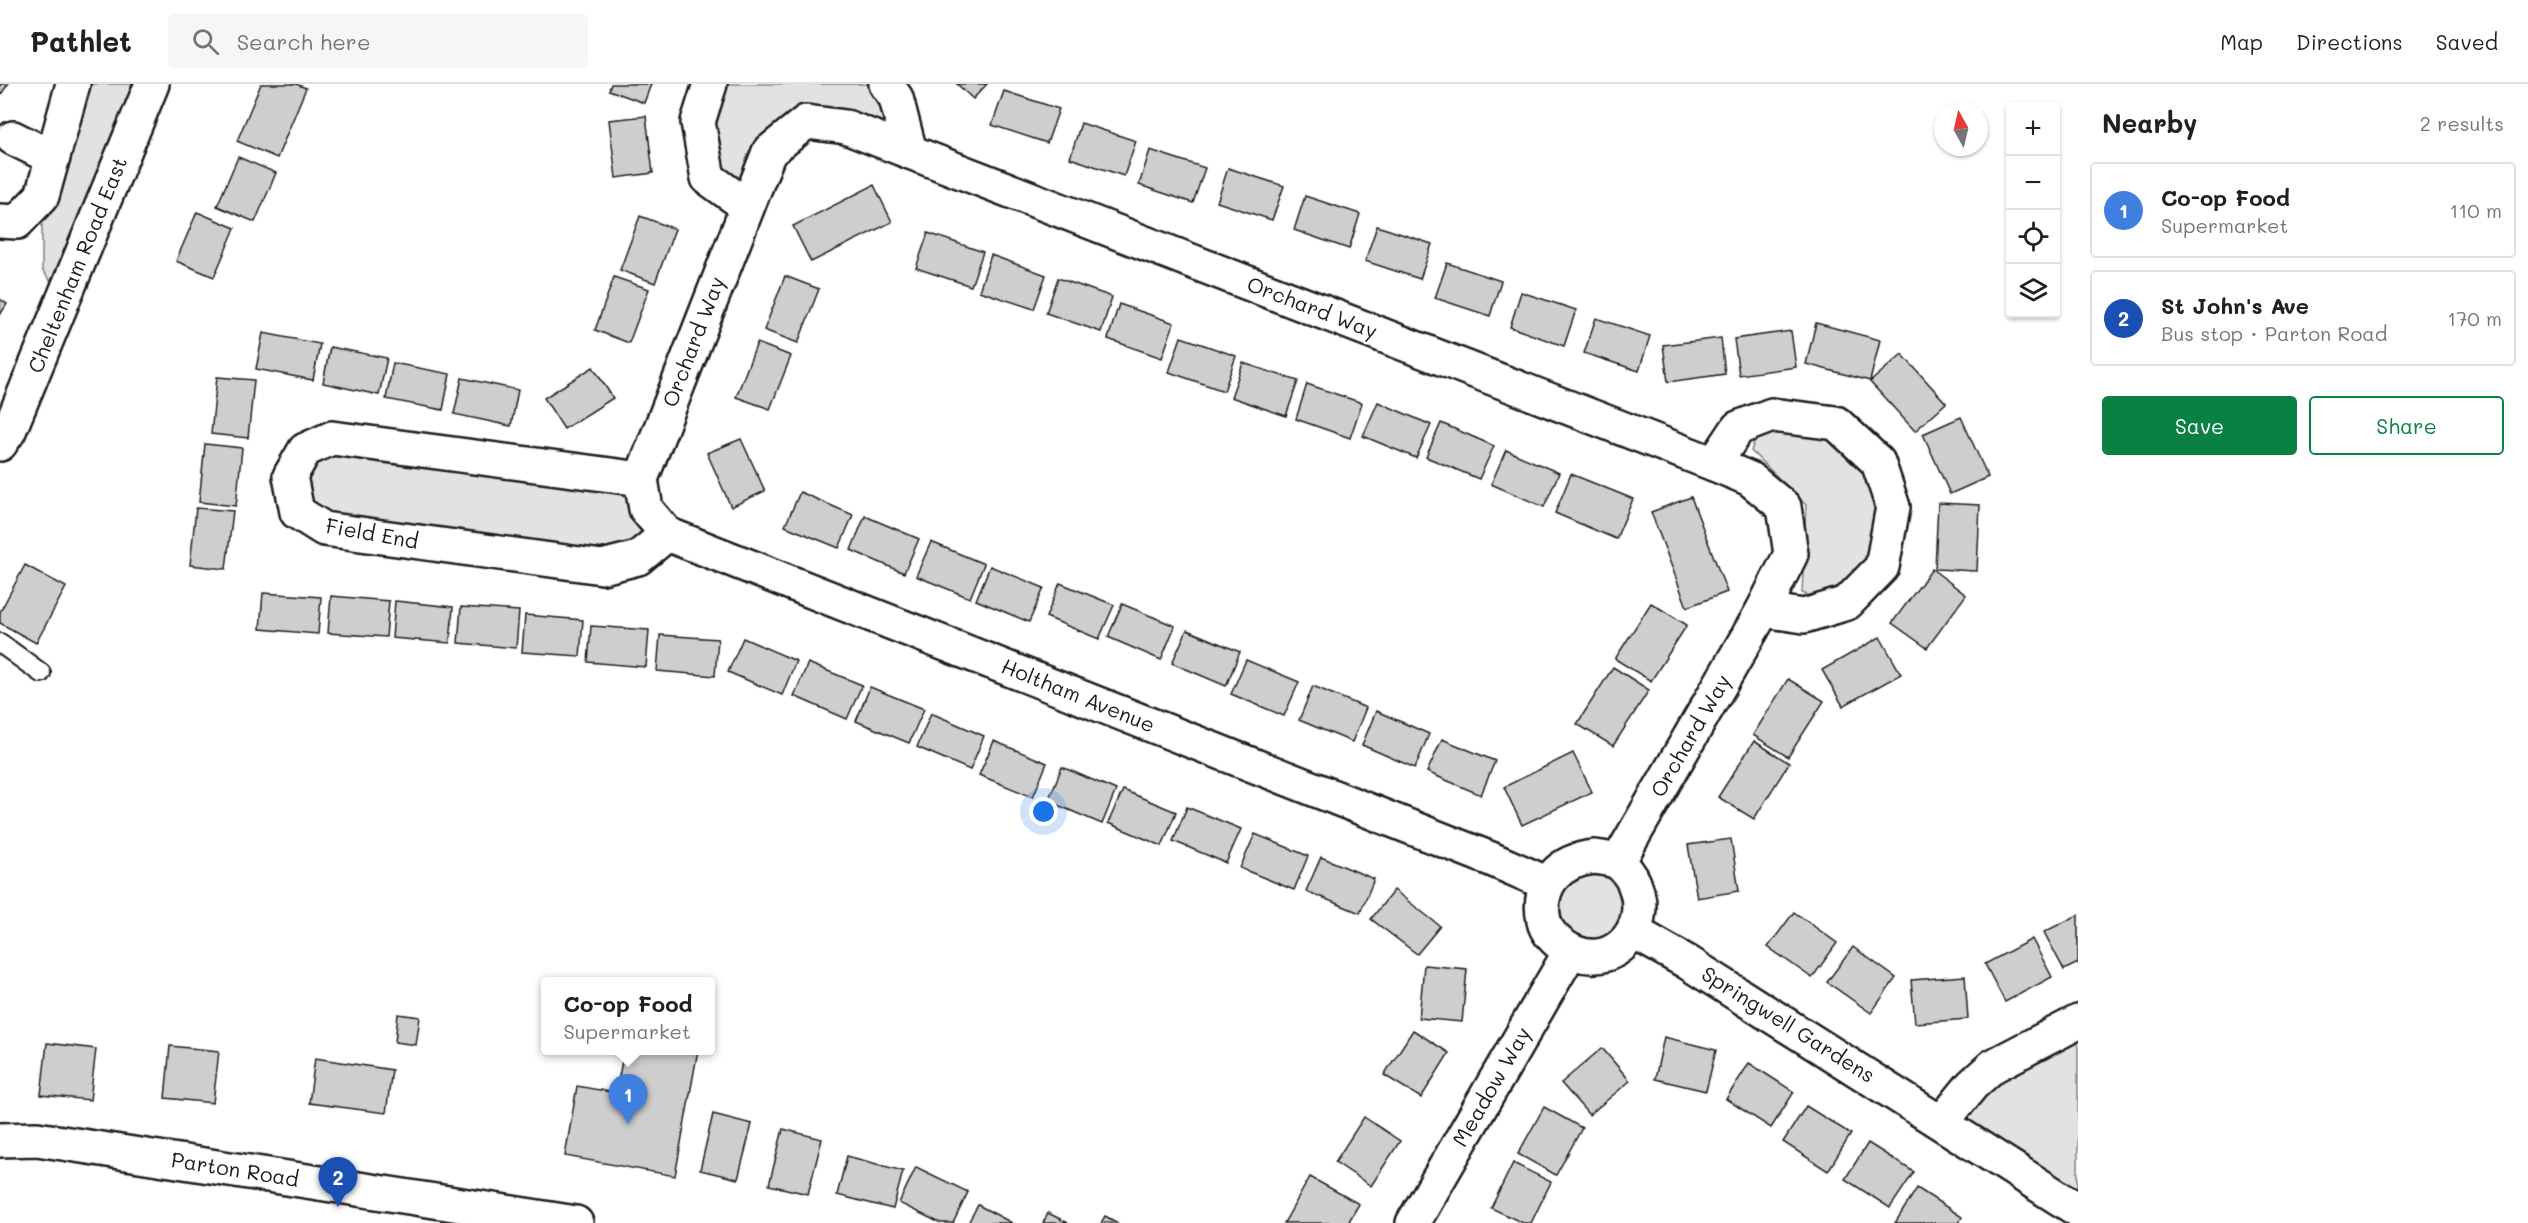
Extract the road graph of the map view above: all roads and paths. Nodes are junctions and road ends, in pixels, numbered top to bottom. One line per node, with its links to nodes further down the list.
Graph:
1 (74, 84): 7 (street)
2 (152, 84): 10 (street, Cheltenham Road East)
3 (710, 84): 8 (street)
4 (886, 84): 6 (street)
5 (13, 138): 7 (street)
6 (910, 152): 8 (street, Orchard Way); 11 (street, Orchard Way)
7 (53, 158): 9 (street)
8 (747, 206): 12 (street, Orchard Way)
9 (0, 221)
10 (0, 444)
11 (1714, 464): 14 (street, Orchard Way); 14 (street)
12 (640, 479): 13 (street, Holtham Avenue); 13 (street, Field End)
13 (667, 534): 18 (street, Holtham Avenue)
14 (1763, 610): 17 (street, Orchard Way)
15 (0, 643): 16 (lane)
16 (41, 673)
17 (1618, 862): 18 (street); 19 (street)
18 (1546, 883): 20 (street)
19 (1634, 932): 20 (street); 22 (street, Springwell Gardens)
20 (1570, 952): 26 (street, Meadow Way)
21 (2078, 1022): 22 (street)
22 (1941, 1122): 24 (street, Springwell Gardens)
23 (0, 1140): 25 (street, Parton Road)
24 (2078, 1210)
25 (576, 1223)
26 (1413, 1223)

